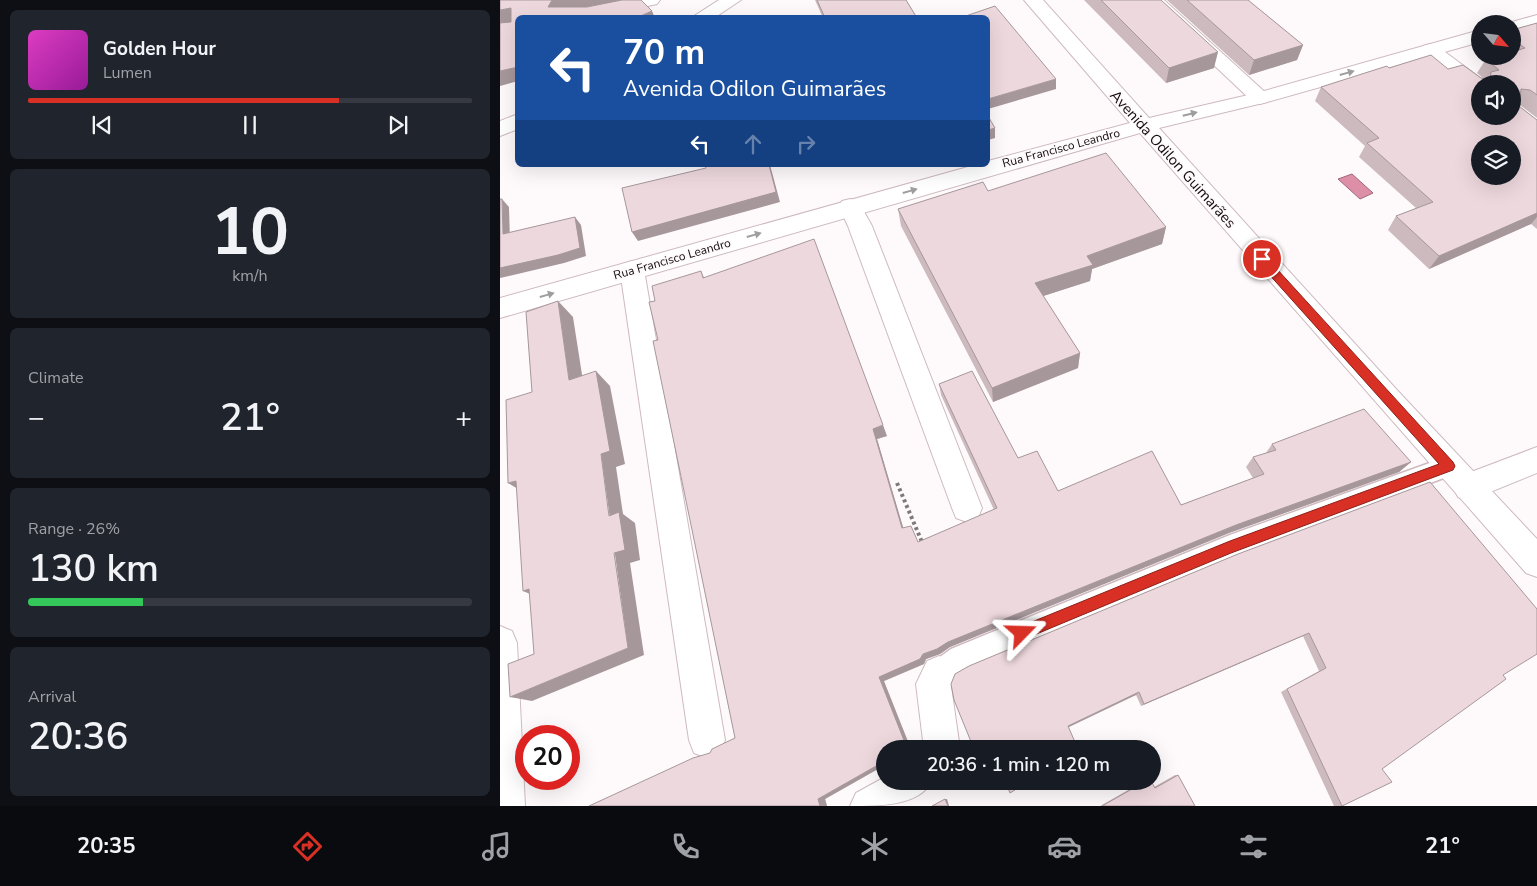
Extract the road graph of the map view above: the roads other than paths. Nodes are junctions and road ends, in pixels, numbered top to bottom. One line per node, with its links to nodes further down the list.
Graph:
1 (557, 0): 6 (street)
2 (651, 0): 7 (street)
3 (732, 0): 8 (street)
4 (1033, 0): 16 (street, Avenida Odilon Guimarães)
5 (1154, 0): 14 (street)
6 (560, 15)
7 (580, 15)
8 (705, 15)
9 (1537, 20): 10 (street)
10 (1521, 24)
11 (1471, 39): 12 (street, Rua Francisco Leandro)
12 (1430, 50): 13 (street); 14 (street, Rua Francisco Leandro, one-way to 12)
13 (1471, 80)
14 (1260, 98): 16 (street, Rua Francisco Leandro, one-way to 14)
15 (515, 122): 17 (street)
16 (1142, 126): 18 (street, Rua Francisco Leandro, one-way to 16); 22 (street, Avenida Odilon Guimarães)
17 (500, 130)
18 (850, 208): 19 (street, Rua Francisco Leandro, one-way to 18); 24 (street)
19 (632, 270): 20 (street, Rua Francisco Leandro, one-way to 19); 28 (street)
20 (500, 308)
21 (1537, 460): 23 (street)
22 (1449, 466): 23 (street, Avenida Odilon Guimarães); 27 (lane)
23 (1468, 487): 25 (street, Avenida Odilon Guimarães)
24 (967, 508)
25 (1537, 562)
26 (500, 643): 31 (street)
27 (939, 673): 29 (street)
28 (707, 740)
29 (941, 740)
30 (898, 790): 32 (street)
31 (506, 806)
32 (869, 806)

